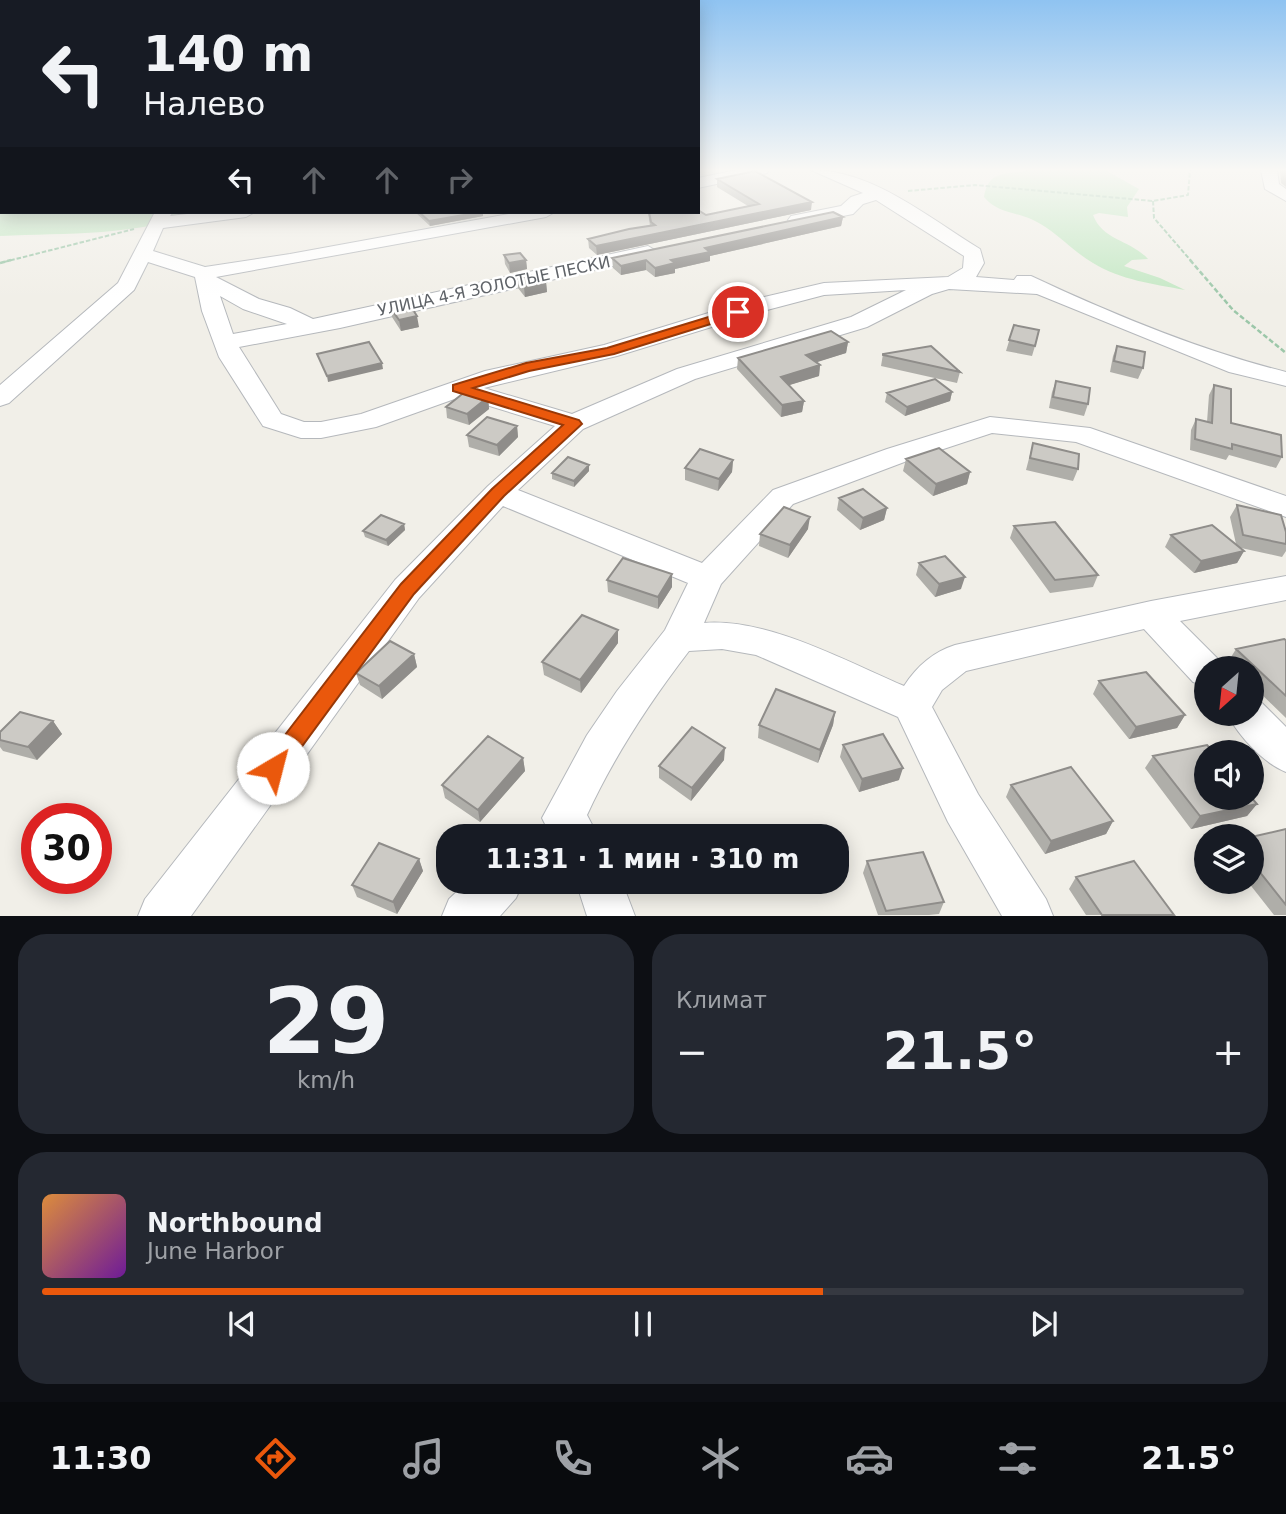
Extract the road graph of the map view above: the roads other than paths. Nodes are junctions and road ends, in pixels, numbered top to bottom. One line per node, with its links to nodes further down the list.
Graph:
1 (833, 213): 6 (street)
2 (910, 213): 8 (street)
3 (212, 214): 5 (street)
4 (535, 214): 10 (street)
5 (160, 217): 9 (street)
6 (782, 224)
7 (664, 249): 13 (street, УЛИЦА 4-Я ЗОЛОТЫЕ ПЕСКИ)
8 (973, 253): 11 (street); 12 (street)
9 (142, 254): 10 (street); 17 (street)
10 (205, 276): 13 (street); 14 (street)
11 (949, 284): 12 (street); 16 (street); 18 (street)
12 (1039, 288): 15 (street)
13 (309, 327): 14 (street, УЛИЦА 4-Я ЗОЛОТЫЕ ПЕСКИ)
14 (226, 342): 16 (street)
15 (1286, 379)
16 (458, 388): 18 (street)
17 (0, 398)
18 (574, 424): 19 (street)
19 (498, 493): 21 (street); 32 (street)
20 (1286, 508): 21 (street)
21 (707, 578): 24 (street)
22 (1286, 588): 23 (street)
23 (1151, 614): 25 (street); 26 (street)
24 (679, 638): 26 (street); 29 (street)
25 (1194, 659)
26 (912, 706): 35 (street)
27 (1259, 726): 28 (street)
28 (1286, 754)
29 (564, 824)
30 (488, 894): 33 (street)
31 (603, 894): 34 (street)
32 (162, 915)
33 (466, 915)
34 (611, 915)
35 (1029, 915)

